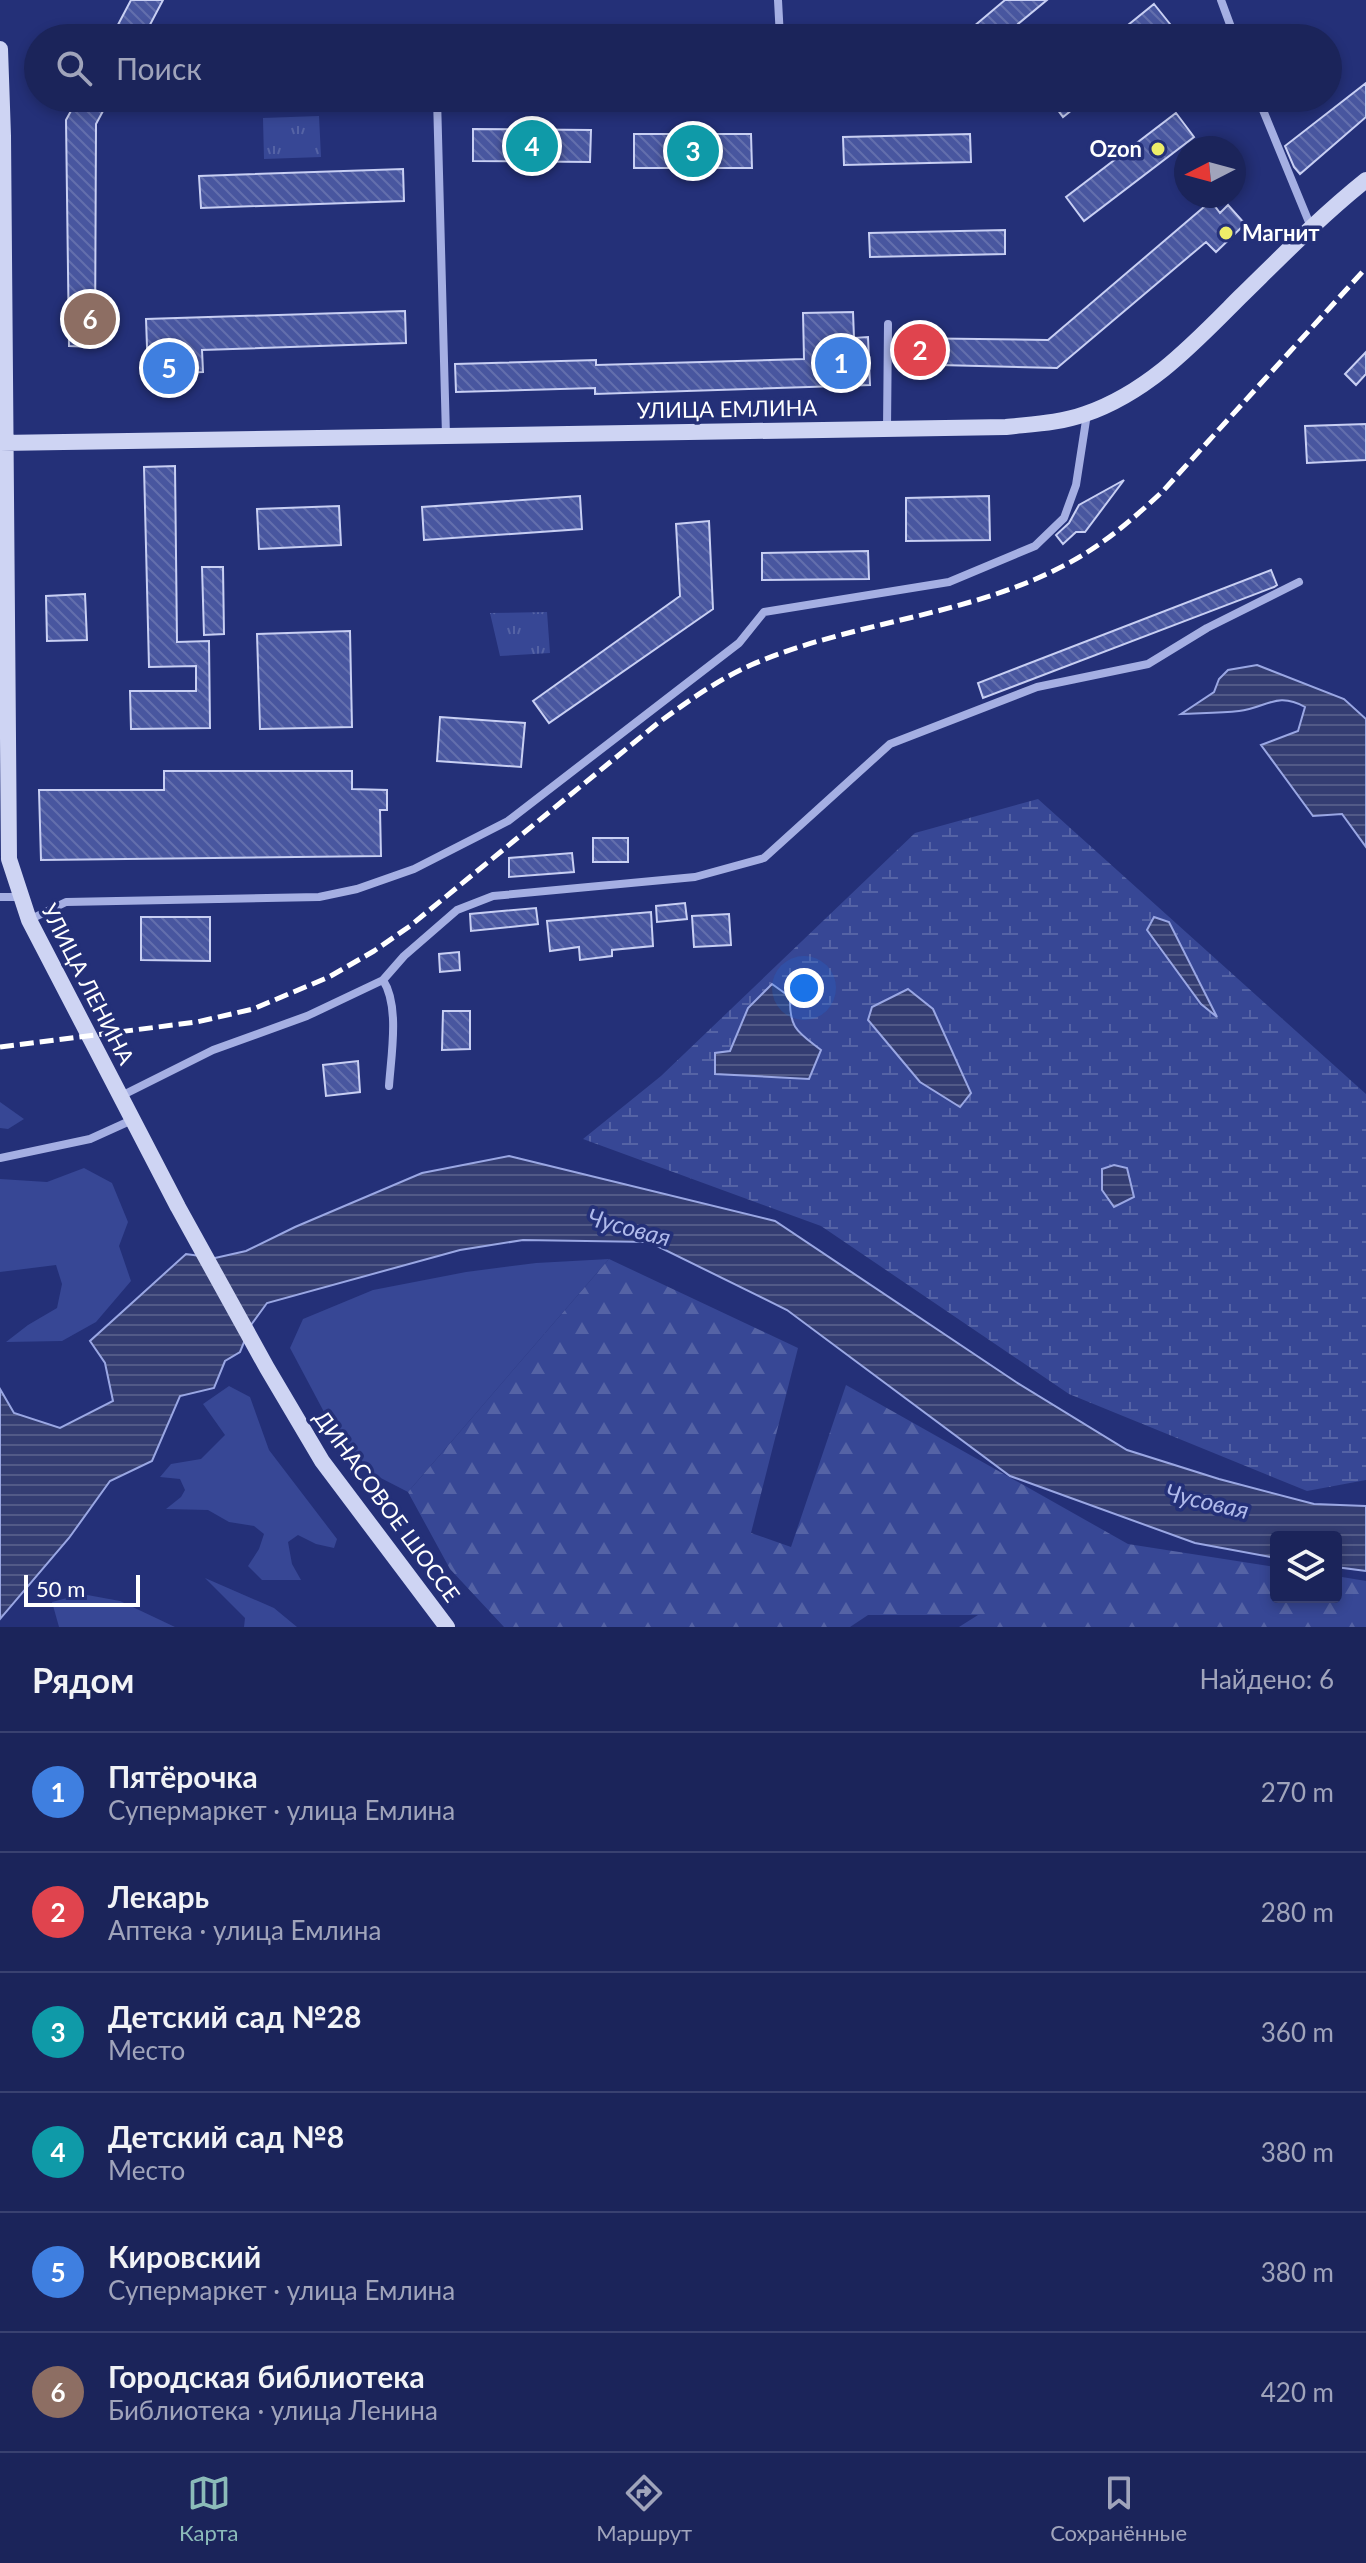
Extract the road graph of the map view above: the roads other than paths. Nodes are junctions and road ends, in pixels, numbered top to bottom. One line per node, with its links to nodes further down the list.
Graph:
1 (778, 0): 3 (street)
2 (1221, 0): 4 (street)
3 (779, 24)
4 (1230, 24)
5 (0, 49): 10 (street, УЛИЦА ЛЕНИНА)
6 (437, 112): 14 (street)
7 (1264, 112): 9 (street)
8 (1366, 180): 9 (street, УЛИЦА ЕМЛИНА)
9 (1311, 227): 12 (street, УЛИЦА ЕМЛИНА)
10 (1, 249): 15 (street, УЛИЦА ЛЕНИНА)
11 (888, 324): 13 (street)
12 (1087, 414): 13 (street, УЛИЦА ЕМЛИНА); 19 (street)
13 (887, 429): 14 (street, УЛИЦА ЕМЛИНА)
14 (446, 436): 15 (street, УЛИЦА ЕМЛИНА)
15 (2, 443): 18 (street, УЛИЦА ЛЕНИНА)
16 (1299, 582): 20 (street)
17 (0, 897): 18 (street)
18 (21, 897): 19 (street, УЛИЦА ЛЕНИНА)
19 (29, 920): 22 (street, УЛИЦА ЛЕНИНА)
20 (383, 980): 21 (street); 22 (street)
21 (389, 1086)
22 (121, 1097): 23 (street, УЛИЦА ЛЕНИНА)
23 (133, 1120): 24 (street); 25 (street, УЛИЦА ЛЕНИНА)
24 (0, 1158)
25 (267, 1368): 26 (street, ДИНАСОВОЕ ШОССЕ)
26 (447, 1627)

